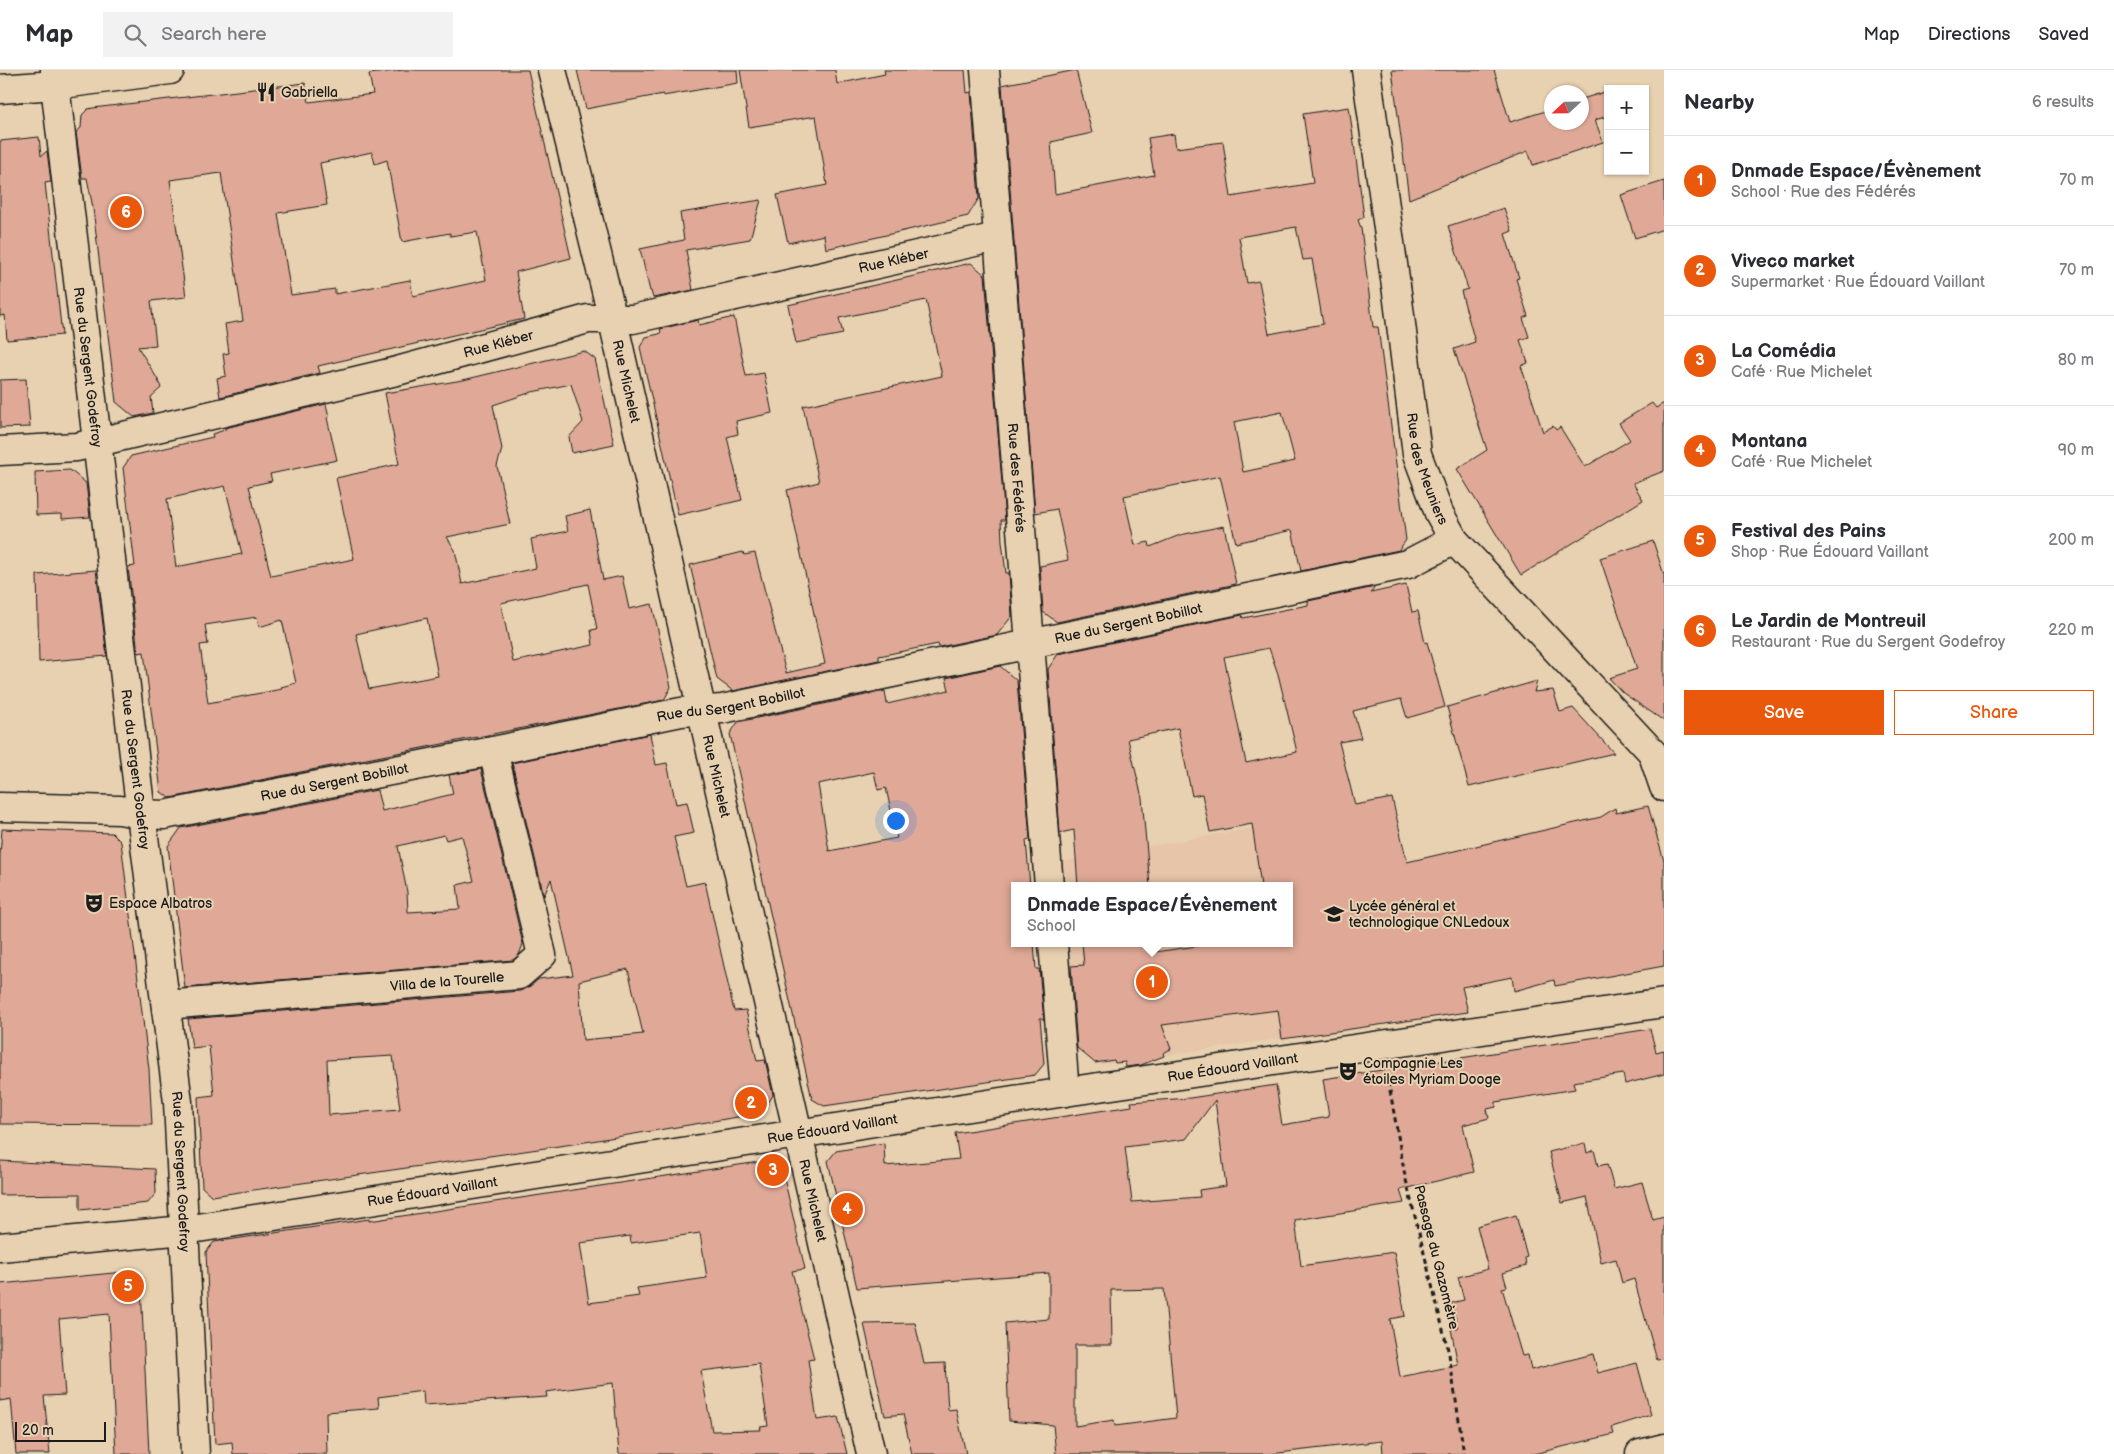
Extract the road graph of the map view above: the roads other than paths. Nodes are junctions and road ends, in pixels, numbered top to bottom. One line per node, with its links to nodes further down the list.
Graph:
1 (170, 70): 5 (street)
2 (552, 70): 8 (street, Rue Michelet)
3 (986, 70): 7 (street, Rue des Fédérés)
4 (1366, 70): 11 (street, Rue des Meuniers)
5 (55, 77): 6 (street); 9 (street, Rue du Sergent Godefroy)
6 (0, 89)
7 (997, 237): 8 (street, Rue Kléber); 12 (street, Rue des Fédérés)
8 (613, 320): 9 (street, Rue Kléber); 13 (street, Rue Michelet)
9 (98, 443): 10 (street, Rue Kléber); 18 (street, Rue du Sergent Godefroy)
10 (0, 451)
11 (1454, 540): 12 (street, Rue du Sergent Bobillot); 15 (street, Rue des Meuniers)
12 (1030, 643): 13 (street, Rue du Sergent Bobillot); 19 (street, Rue des Fédérés)
13 (702, 711): 14 (street, Rue du Sergent Bobillot); 24 (street, Rue Michelet)
14 (493, 751): 18 (street, Rue du Sergent Bobillot); 22 (street, Villa de la Tourelle)
15 (1658, 755): 16 (street, Rue des Meuniers)
16 (1664, 787)
17 (0, 807): 18 (street, Rue du Sergent Bobillot)
18 (141, 814): 22 (street, Rue du Sergent Godefroy)
19 (1049, 882)
20 (1053, 947): 23 (street)
21 (1664, 1003): 23 (street, Rue Édouard Vaillant)
22 (166, 1005): 25 (street, Rue du Sergent Godefroy)
23 (1065, 1092): 24 (street, Rue Édouard Vaillant)
24 (796, 1134): 25 (street, Rue Édouard Vaillant); 29 (street, Rue Michelet)
25 (184, 1230): 26 (street, Rue Édouard Vaillant); 28 (street, Rue du Sergent Godefroy)
26 (0, 1247)
27 (1664, 1448): 30 (street)
28 (195, 1454)
29 (871, 1454)
30 (1640, 1454)

